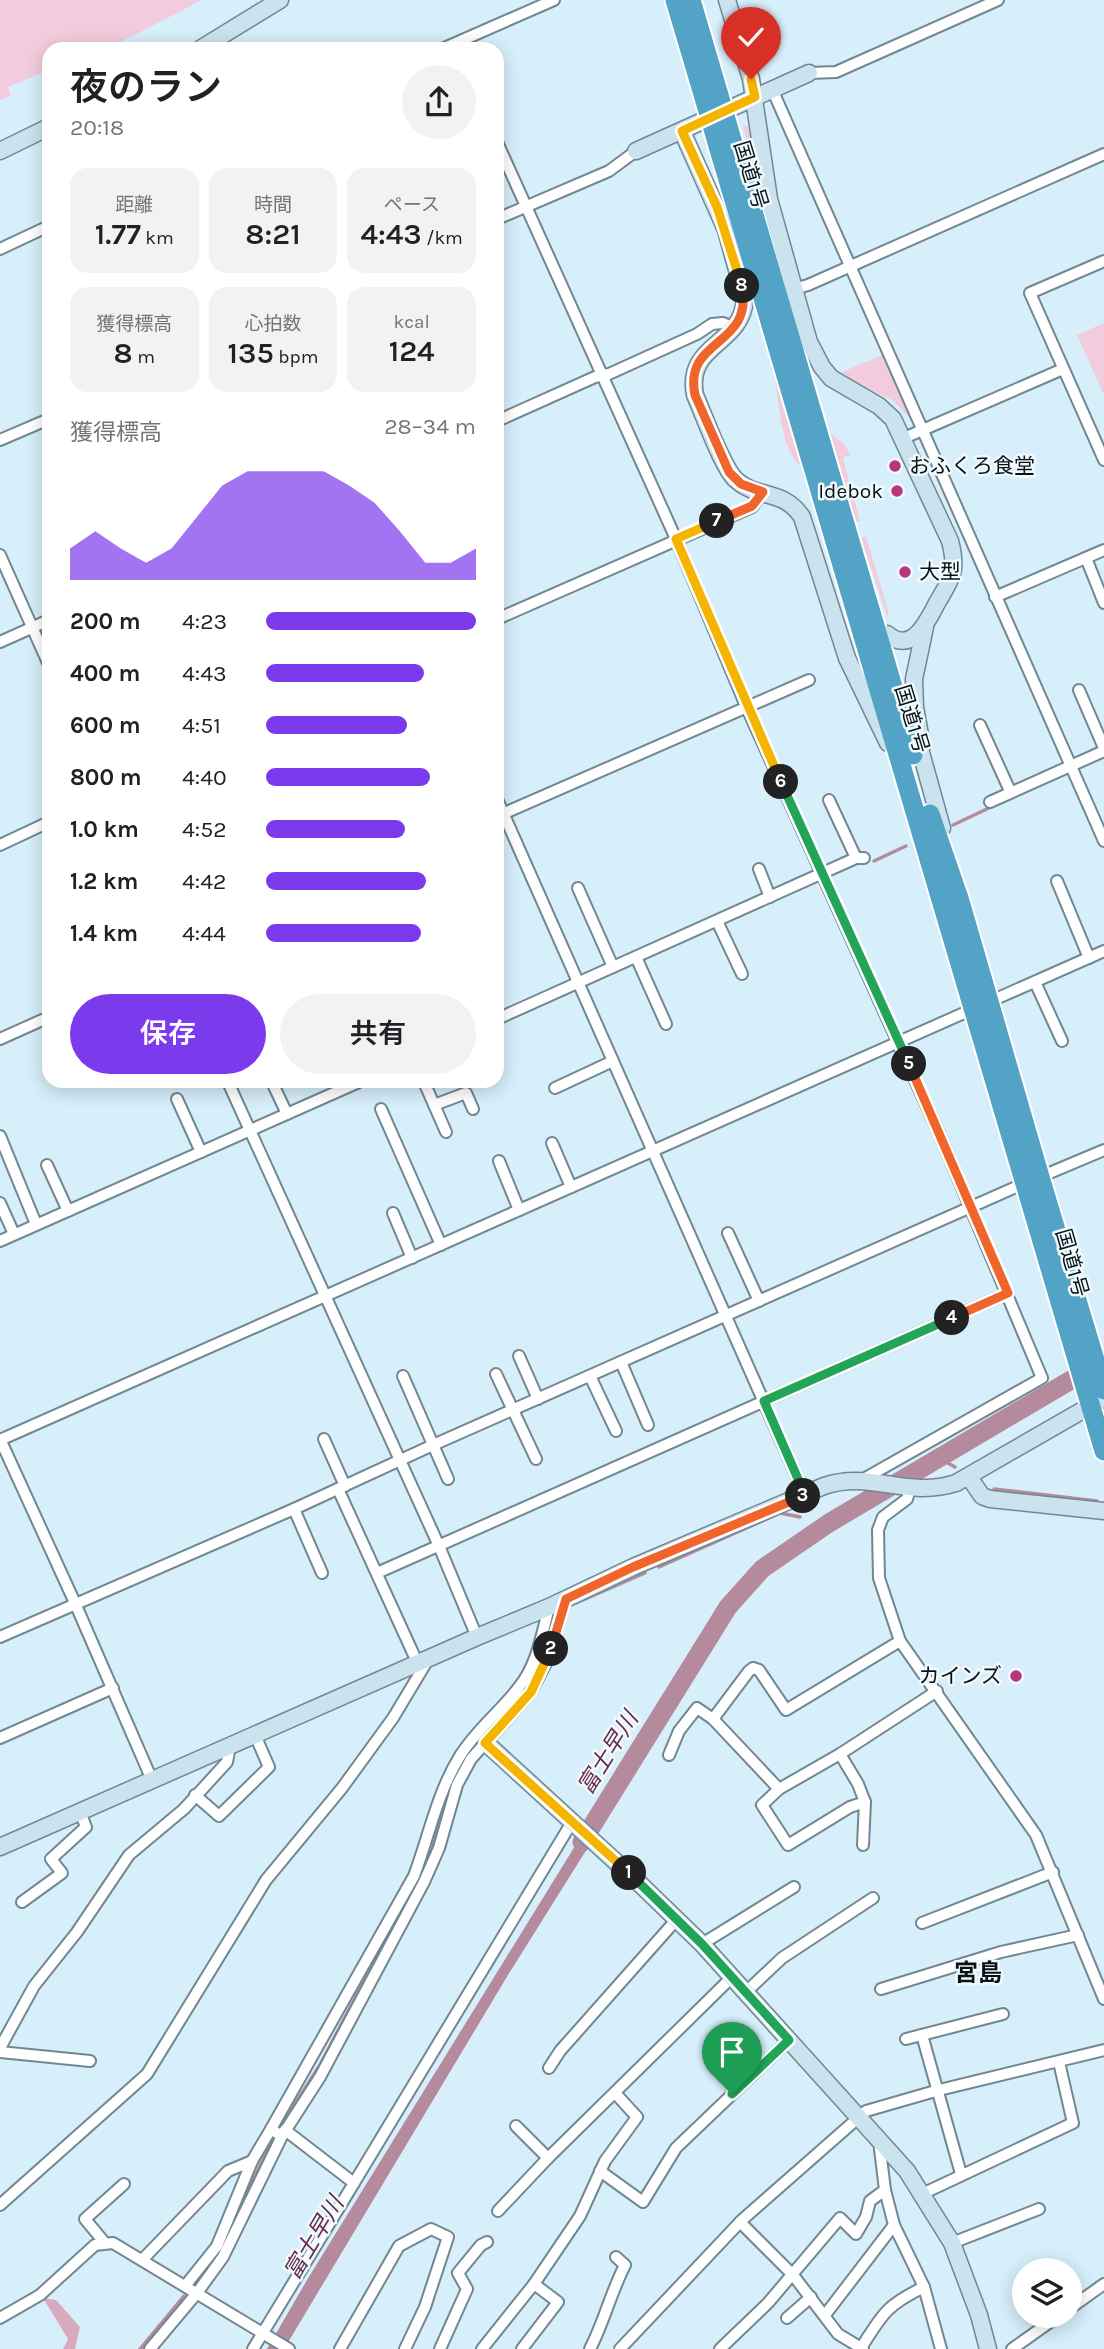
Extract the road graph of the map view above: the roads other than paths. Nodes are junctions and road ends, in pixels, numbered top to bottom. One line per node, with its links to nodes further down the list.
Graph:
1 (280, 0): 7 (street)
2 (554, 0): 8 (street)
3 (675, 0): 12 (highway, 国道1号)
4 (691, 0): 12 (highway, 国道1号)
5 (727, 0): 11 (street)
6 (998, 0): 9 (street)
7 (211, 42)
8 (461, 42)
9 (809, 73): 10 (street)
10 (772, 89): 11 (street); 25 (street)
11 (755, 97): 14 (street); 26 (street)
12 (712, 98): 15 (highway, 国道1号, bridge)
13 (42, 130): 16 (street)
14 (682, 131): 17 (street); 27 (street)
15 (725, 143): 37 (highway, 国道1号); 52 (highway, 国道1号)
16 (0, 151)
17 (636, 151): 20 (street)
18 (1104, 154): 25 (street)
19 (504, 157): 20 (street)
20 (527, 206): 21 (street); 29 (street)
21 (504, 216)
22 (42, 229): 23 (street)
23 (0, 248)
24 (1104, 261): 28 (street)
25 (850, 266): 26 (street); 32 (street)
26 (794, 289): 33 (street)
27 (735, 328): 29 (street); 36 (street)
28 (1063, 369): 32 (street); 35 (street)
29 (603, 376): 30 (street); 38 (street)
30 (504, 418)
31 (42, 422): 34 (street)
32 (921, 430): 33 (street); 42 (street)
33 (904, 438): 46 (street)
34 (0, 440)
35 (1104, 460)
36 (763, 492): 38 (street); 50 (street)
37 (841, 506): 48 (street); 74 (highway, 国道1号)
38 (676, 539): 44 (street); 55 (street)
39 (1104, 550): 41 (street)
40 (0, 555): 47 (street)
41 (1086, 558): 42 (street); 43 (street)
42 (995, 597): 58 (street)
43 (1104, 603)
44 (504, 616)
45 (42, 623): 47 (street)
46 (926, 624): 48 (street); 59 (street)
47 (32, 627): 49 (street); 51 (street)
48 (887, 634): 59 (street)
49 (0, 642)
50 (842, 643): 52 (street); 60 (street)
51 (42, 649)
52 (870, 659): 60 (highway, 国道1号)
53 (808, 680): 55 (street)
54 (1079, 690): 57 (street)
55 (746, 706): 64 (street); 70 (street)
56 (981, 725): 61 (street)
57 (1104, 749): 58 (street)
58 (1070, 765): 61 (street); 67 (street)
59 (926, 769): 74 (street)
60 (908, 786): 83 (highway, 国道1号)
61 (1010, 791): 63 (street)
62 (829, 800): 70 (street)
63 (990, 802)
64 (504, 813)
65 (504, 824): 82 (street)
66 (42, 825): 68 (street)
67 (1104, 841)
68 (0, 845)
69 (759, 869): 73 (street)
70 (824, 873): 73 (street); 88 (street)
71 (1057, 881): 78 (street)
72 (578, 888): 79 (street)
73 (770, 897): 75 (street)
74 (959, 898): 83 (highway, 国道1号)
75 (717, 920): 77 (street); 80 (street)
76 (1104, 951): 78 (street)
77 (636, 957): 79 (street); 86 (street)
78 (1088, 958): 81 (street)
79 (613, 967): 82 (street)
80 (742, 974)
81 (1035, 982): 83 (street); 89 (street)
82 (578, 983): 84 (street); 90 (street)
83 (981, 1007): 88 (street); 110 (highway, 国道1号)
84 (504, 1016)
85 (42, 1020): 87 (street)
86 (666, 1024)
87 (0, 1039)
88 (898, 1041): 105 (street); 113 (street)
89 (1062, 1041)
90 (613, 1061): 95 (street); 105 (street)
91 (231, 1088): 101 (street)
92 (275, 1088): 100 (street)
93 (346, 1088): 100 (street)
94 (427, 1088): 97 (street)
95 (555, 1088)
96 (177, 1099): 107 (street)
97 (434, 1105): 99 (street); 102 (street)
98 (381, 1109): 121 (street)
99 (473, 1109)
100 (287, 1114): 101 (street)
101 (249, 1131): 107 (street); 124 (street)
102 (446, 1132)
103 (0, 1136): 117 (street)
104 (552, 1143): 111 (street)
105 (653, 1150): 111 (street); 126 (street)
106 (1104, 1150): 110 (street)
107 (201, 1152): 115 (street)
108 (499, 1161): 114 (street)
109 (47, 1165): 115 (street)
110 (1032, 1180): 113 (street); 132 (highway, 国道1号)
111 (570, 1187): 114 (street)
112 (0, 1203): 119 (street)
113 (971, 1207): 123 (street); 125 (street)
114 (519, 1210): 121 (street)
115 (68, 1211): 117 (street)
116 (393, 1213): 122 (street)
117 (36, 1224): 119 (street)
118 (728, 1233): 125 (street)
119 (14, 1234): 120 (street)
120 (0, 1241)
121 (441, 1245): 122 (street)
122 (412, 1258): 124 (street)
123 (1008, 1293): 134 (street); 146 (street)
124 (327, 1296): 139 (street); 143 (street)
125 (759, 1301): 126 (street)
126 (726, 1316): 128 (street); 134 (street)
127 (519, 1356): 133 (street)
128 (621, 1362): 131 (street); 136 (street)
129 (496, 1374): 135 (street)
130 (403, 1376): 140 (street)
131 (590, 1376): 133 (street); 137 (street)
132 (1097, 1392): 141 (highway, 国道1号); 144 (street)
133 (538, 1399): 135 (street)
134 (764, 1401): 149 (street); 152 (street)
135 (512, 1410): 140 (street); 142 (street)
136 (648, 1425)
137 (617, 1432)
138 (324, 1439): 147 (street)
139 (0, 1440): 156 (street)
140 (433, 1445): 143 (street); 145 (street)
141 (1104, 1451)
142 (536, 1459)
143 (400, 1460): 147 (street); 152 (street)
144 (969, 1477): 148 (street); 151 (street)
145 (448, 1479)
146 (866, 1481): 148 (street); 149 (street)
147 (342, 1487): 150 (street); 154 (street)
148 (913, 1491): 160 (street)
149 (805, 1495): 155 (street)
150 (294, 1509): 153 (street); 156 (street)
151 (1104, 1511)
152 (439, 1546): 154 (street); 159 (street)
153 (322, 1573)
154 (377, 1573): 161 (street)
155 (566, 1599): 157 (street); 167 (street)
156 (75, 1603): 158 (street); 162 (street)
157 (549, 1607): 159 (street); 167 (street)
158 (0, 1637)
159 (477, 1637): 161 (street)
160 (900, 1641): 163 (street); 164 (street)
161 (424, 1661): 165 (street); 215 (street)
162 (113, 1688): 166 (street); 171 (street)
163 (937, 1691): 169 (street); 179 (street)
164 (713, 1720): 170 (street); 172 (street)
165 (255, 1735): 168 (street); 173 (street)
166 (0, 1738)
167 (481, 1738): 176 (street); 204 (street); 205 (street)
168 (230, 1746): 171 (street); 173 (street)
169 (840, 1754): 172 (street); 174 (street)
170 (669, 1755)
171 (152, 1780): 175 (street)
172 (779, 1789): 174 (street)
173 (195, 1795): 195 (street)
174 (864, 1802): 177 (street)
175 (80, 1812): 178 (street); 182 (street)
176 (573, 1824): 183 (street); 211 (street)
177 (863, 1845)
178 (0, 1847)
179 (1053, 1872): 184 (street); 185 (street)
180 (794, 1887): 186 (street)
181 (873, 1898): 189 (street)
182 (22, 1902)
183 (677, 1919): 186 (street); 199 (street)
184 (922, 1923)
185 (1078, 1936): 188 (street); 190 (street)
186 (702, 1944): 187 (street)
187 (731, 1978): 189 (street); 201 (street)
188 (881, 1989)
189 (746, 1992): 194 (street)
190 (1104, 1999)
191 (1003, 2014): 192 (street)
192 (922, 2035): 193 (street); 200 (street)
193 (906, 2039)
194 (789, 2040): 202 (street); 209 (street)
195 (0, 2050): 197 (street)
196 (1104, 2050): 198 (street)
197 (90, 2061)
198 (1059, 2062): 200 (street); 210 (street)
199 (549, 2068)
200 (939, 2090): 202 (street); 210 (street)
201 (615, 2093): 207 (street); 209 (street)
202 (858, 2116): 206 (street); 218 (street)
203 (516, 2126): 207 (street)
204 (271, 2129): 205 (street); 208 (street)
205 (284, 2133): 211 (street); 230 (street)
206 (879, 2138): 213 (street); 214 (street)
207 (548, 2158): 217 (street)
208 (252, 2161): 224 (street); 228 (street)
209 (600, 2171): 226 (street)
210 (961, 2174): 214 (street)
211 (354, 2183): 237 (street)
212 (124, 2184): 220 (street)
213 (885, 2190): 219 (street); 225 (street)
214 (922, 2194): 222 (street)
215 (0, 2205)
216 (1039, 2209): 222 (street)
217 (498, 2211)
218 (740, 2222): 225 (street); 248 (street)
219 (894, 2225): 229 (street); 233 (street)
220 (104, 2242): 224 (street); 234 (street)
221 (487, 2242): 244 (street)
222 (951, 2244): 251 (street)
223 (616, 2257): 247 (street)
224 (143, 2259): 228 (street)
225 (793, 2275): 231 (street); 249 (street)
226 (534, 2284): 245 (street); 246 (street)
227 (1104, 2284): 232 (street)
228 (185, 2286): 230 (street)
229 (924, 2287): 238 (street); 250 (street)
230 (197, 2293): 237 (street); 239 (street)
231 (811, 2297): 233 (street); 235 (street)
232 (1082, 2300)
233 (825, 2315): 238 (street)
234 (0, 2318)
235 (787, 2318)
236 (1042, 2328): 252 (street)
237 (265, 2336): 240 (street); 241 (street)
238 (862, 2348)
239 (150, 2349)
240 (253, 2349)
241 (289, 2349)
242 (340, 2349): 243 (street)
243 (405, 2349)
244 (440, 2349)
245 (482, 2349)
246 (522, 2349)
247 (590, 2349)
248 (621, 2349)
249 (720, 2349)
250 (941, 2349)
251 (988, 2349)
252 (1012, 2349)

